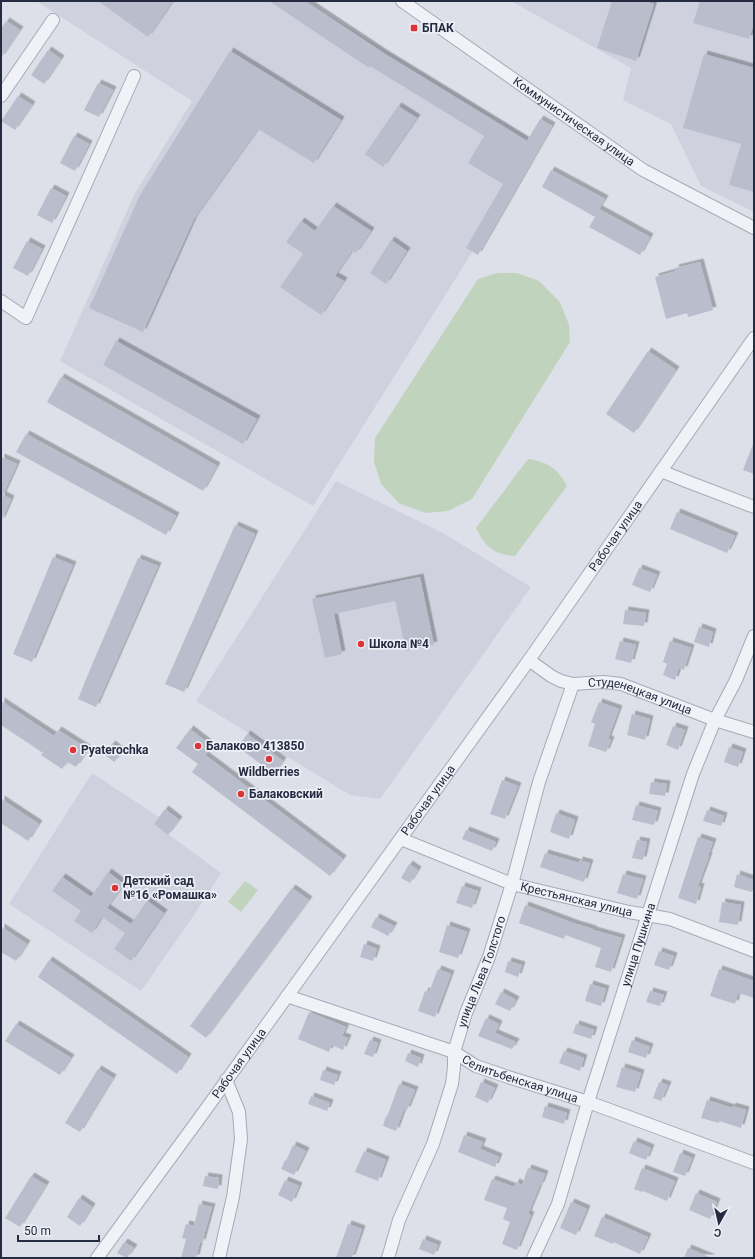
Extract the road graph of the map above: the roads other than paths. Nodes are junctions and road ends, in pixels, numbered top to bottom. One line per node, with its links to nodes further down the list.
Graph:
1 (402, 1): 5 (street, Коммунистическая улица)
2 (53, 20): 4 (street)
3 (134, 76): 6 (street)
4 (1, 96)
5 (754, 228)
6 (1, 301)
7 (754, 338): 8 (street, Рабочая улица)
8 (661, 470): 9 (street); 11 (street, Рабочая улица)
9 (754, 507)
10 (754, 636): 13 (street, улица Пушкина)
11 (529, 660): 12 (street, Студенецкая улица); 15 (street, Рабочая улица)
12 (572, 684): 13 (street, Студенецкая улица); 16 (street, улица Льва Толстого)
13 (715, 720): 14 (street, Студенецкая улица); 17 (street, улица Пушкина)
14 (754, 732)
15 (401, 839): 16 (street, Крестьянская улица); 19 (street, Рабочая улица)
16 (512, 884): 17 (street, Крестьянская улица); 20 (street, улица Льва Толстого)
17 (648, 914): 18 (street, Крестьянская улица); 22 (street, улица Пушкина)
18 (754, 951)
19 (287, 996): 20 (street, Селитьбенская улица); 21 (street, Рабочая улица)
20 (454, 1052): 22 (street, Селитьбенская улица); 26 (street, улица Льва Толстого)
21 (226, 1080): 24 (street, Рабочая улица); 25 (street)
22 (588, 1102): 23 (street, Селитьбенская улица); 27 (street, улица Пушкина)
23 (754, 1162)
24 (97, 1258)
25 (219, 1258)
26 (388, 1258)
27 (533, 1258)

